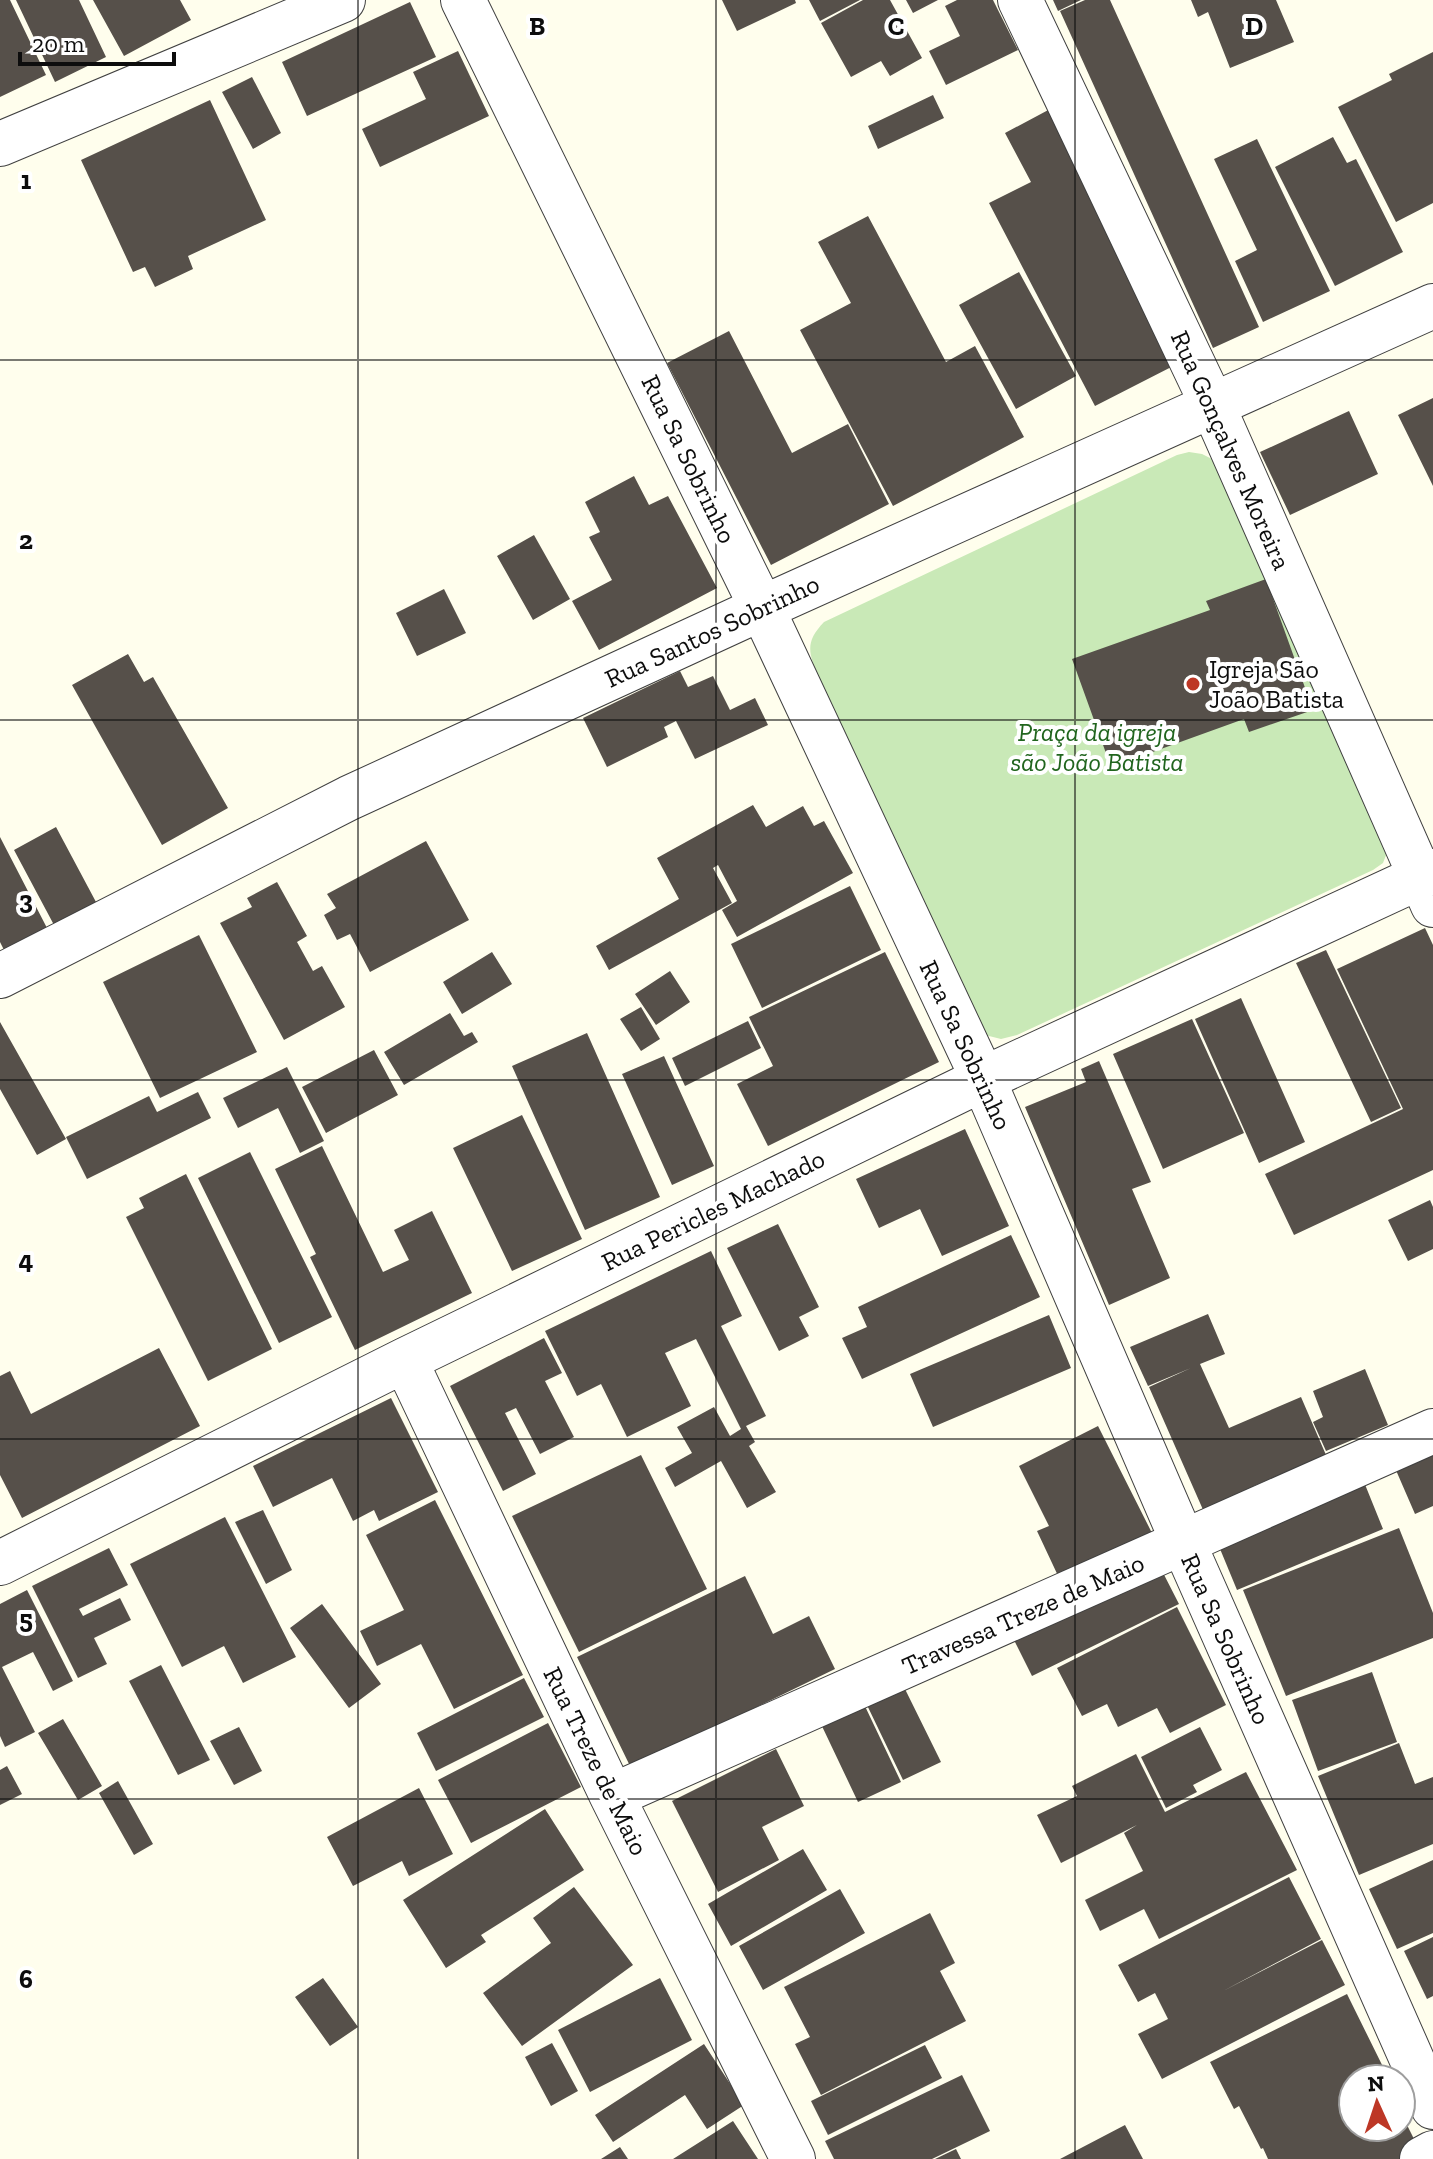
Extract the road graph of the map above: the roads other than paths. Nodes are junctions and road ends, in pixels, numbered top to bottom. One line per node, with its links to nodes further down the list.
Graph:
1 (343, 0): 4 (street)
2 (463, 0): 7 (street, Rua Sa Sobrinho)
3 (1020, 0): 6 (street, Rua Gonçalves Moreira)
4 (0, 144)
5 (1433, 306): 6 (street, Rua Santos Sobrinho)
6 (1212, 404): 7 (street, Rua Santos Sobrinho); 8 (street, Rua Gonçalves Moreira)
7 (762, 608): 9 (street, Rua Santos Sobrinho); 10 (street, Rua Sa Sobrinho)
8 (1429, 884): 10 (street, Rua Pericles Machado)
9 (0, 976)
10 (983, 1079): 11 (street, Rua Pericles Machado); 13 (street, Rua Sa Sobrinho)
11 (405, 1360): 14 (street, Rua Pericles Machado); 15 (street, Rua Treze de Maio)
12 (1433, 1431): 13 (street, Travessa Treze de Maio)
13 (1183, 1542): 15 (street, Travessa Treze de Maio); 16 (street, Rua Sa Sobrinho)
14 (0, 1563)
15 (612, 1796): 18 (street, Rua Treze de Maio)
16 (1433, 2107)
17 (1433, 2153): 19 (street)
18 (793, 2159)
19 (1422, 2159)

